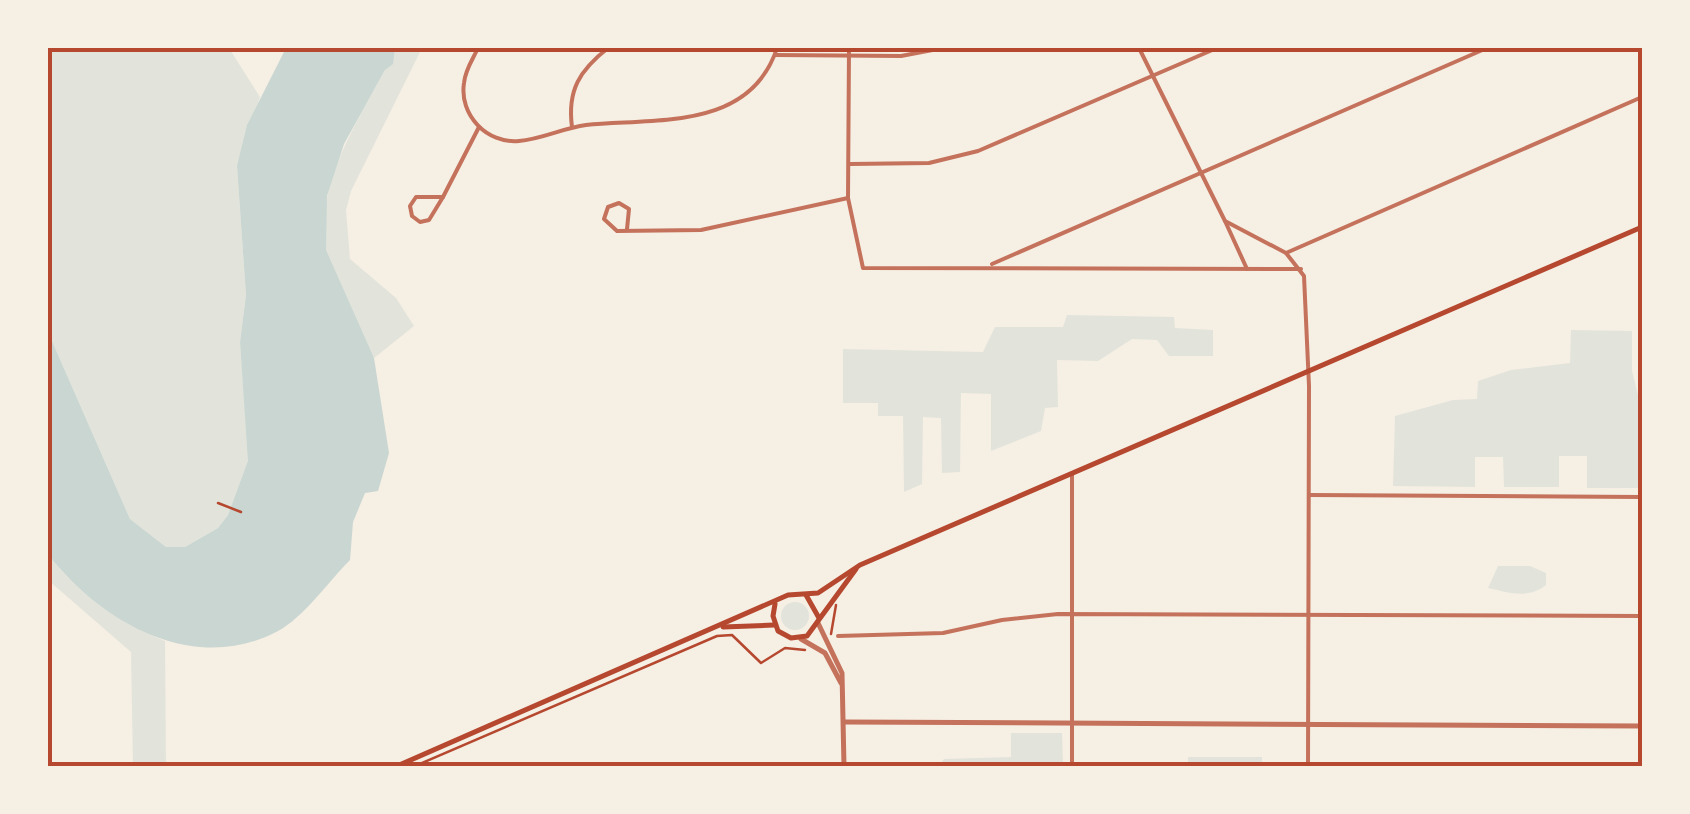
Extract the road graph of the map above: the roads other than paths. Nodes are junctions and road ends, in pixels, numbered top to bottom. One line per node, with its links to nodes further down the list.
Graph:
1 (478, 48): 13 (street)
2 (608, 48): 14 (street)
3 (778, 48): 9 (street)
4 (849, 48): 10 (street)
5 (943, 48): 10 (street)
6 (1139, 48): 11 (street)
7 (1217, 48): 11 (street)
8 (1487, 48): 16 (street)
9 (775, 55): 10 (street); 14 (street)
10 (849, 56): 15 (street)
11 (1152, 75): 15 (street); 16 (street)
12 (1642, 98): 22 (street)
13 (479, 127): 14 (street); 17 (street)
14 (572, 127)
15 (848, 164): 18 (street)
16 (1201, 172): 19 (street); 23 (street)
17 (443, 197): 17 (street)
18 (848, 198): 21 (street); 23 (street)
19 (1225, 221): 22 (street); 24 (street)
20 (1642, 227): 26 (main road)
21 (626, 229): 21 (street)
22 (1286, 252): 25 (street)
23 (988, 266): 24 (street)
24 (1248, 269): 25 (street)
25 (1301, 269): 26 (street)
26 (1307, 372): 27 (main road); 28 (street)
27 (1072, 474): 30 (main road); 33 (street)
28 (1309, 496): 29 (street); 34 (street)
29 (1642, 497)
30 (860, 565): 31 (main road); 36 (main road)
31 (806, 595): 32 (main road); 36 (main road)
32 (776, 602): 37 (main road); 38 (main road)
33 (1072, 614): 34 (street); 39 (street); 43 (street)
34 (1308, 615): 35 (street); 44 (street)
35 (1642, 616)
36 (819, 620): 40 (main road); 41 (street)
37 (774, 625): 38 (main road); 40 (main road)
38 (715, 628): 46 (main road)
39 (838, 636)
40 (801, 638): 41 (street)
41 (843, 692): 42 (street)
42 (844, 722): 43 (street); 47 (street)
43 (1072, 723): 44 (street); 48 (street)
44 (1308, 724): 45 (street); 49 (street)
45 (1642, 726)
46 (397, 766)
47 (844, 766)
48 (1072, 766)
49 (1308, 766)

